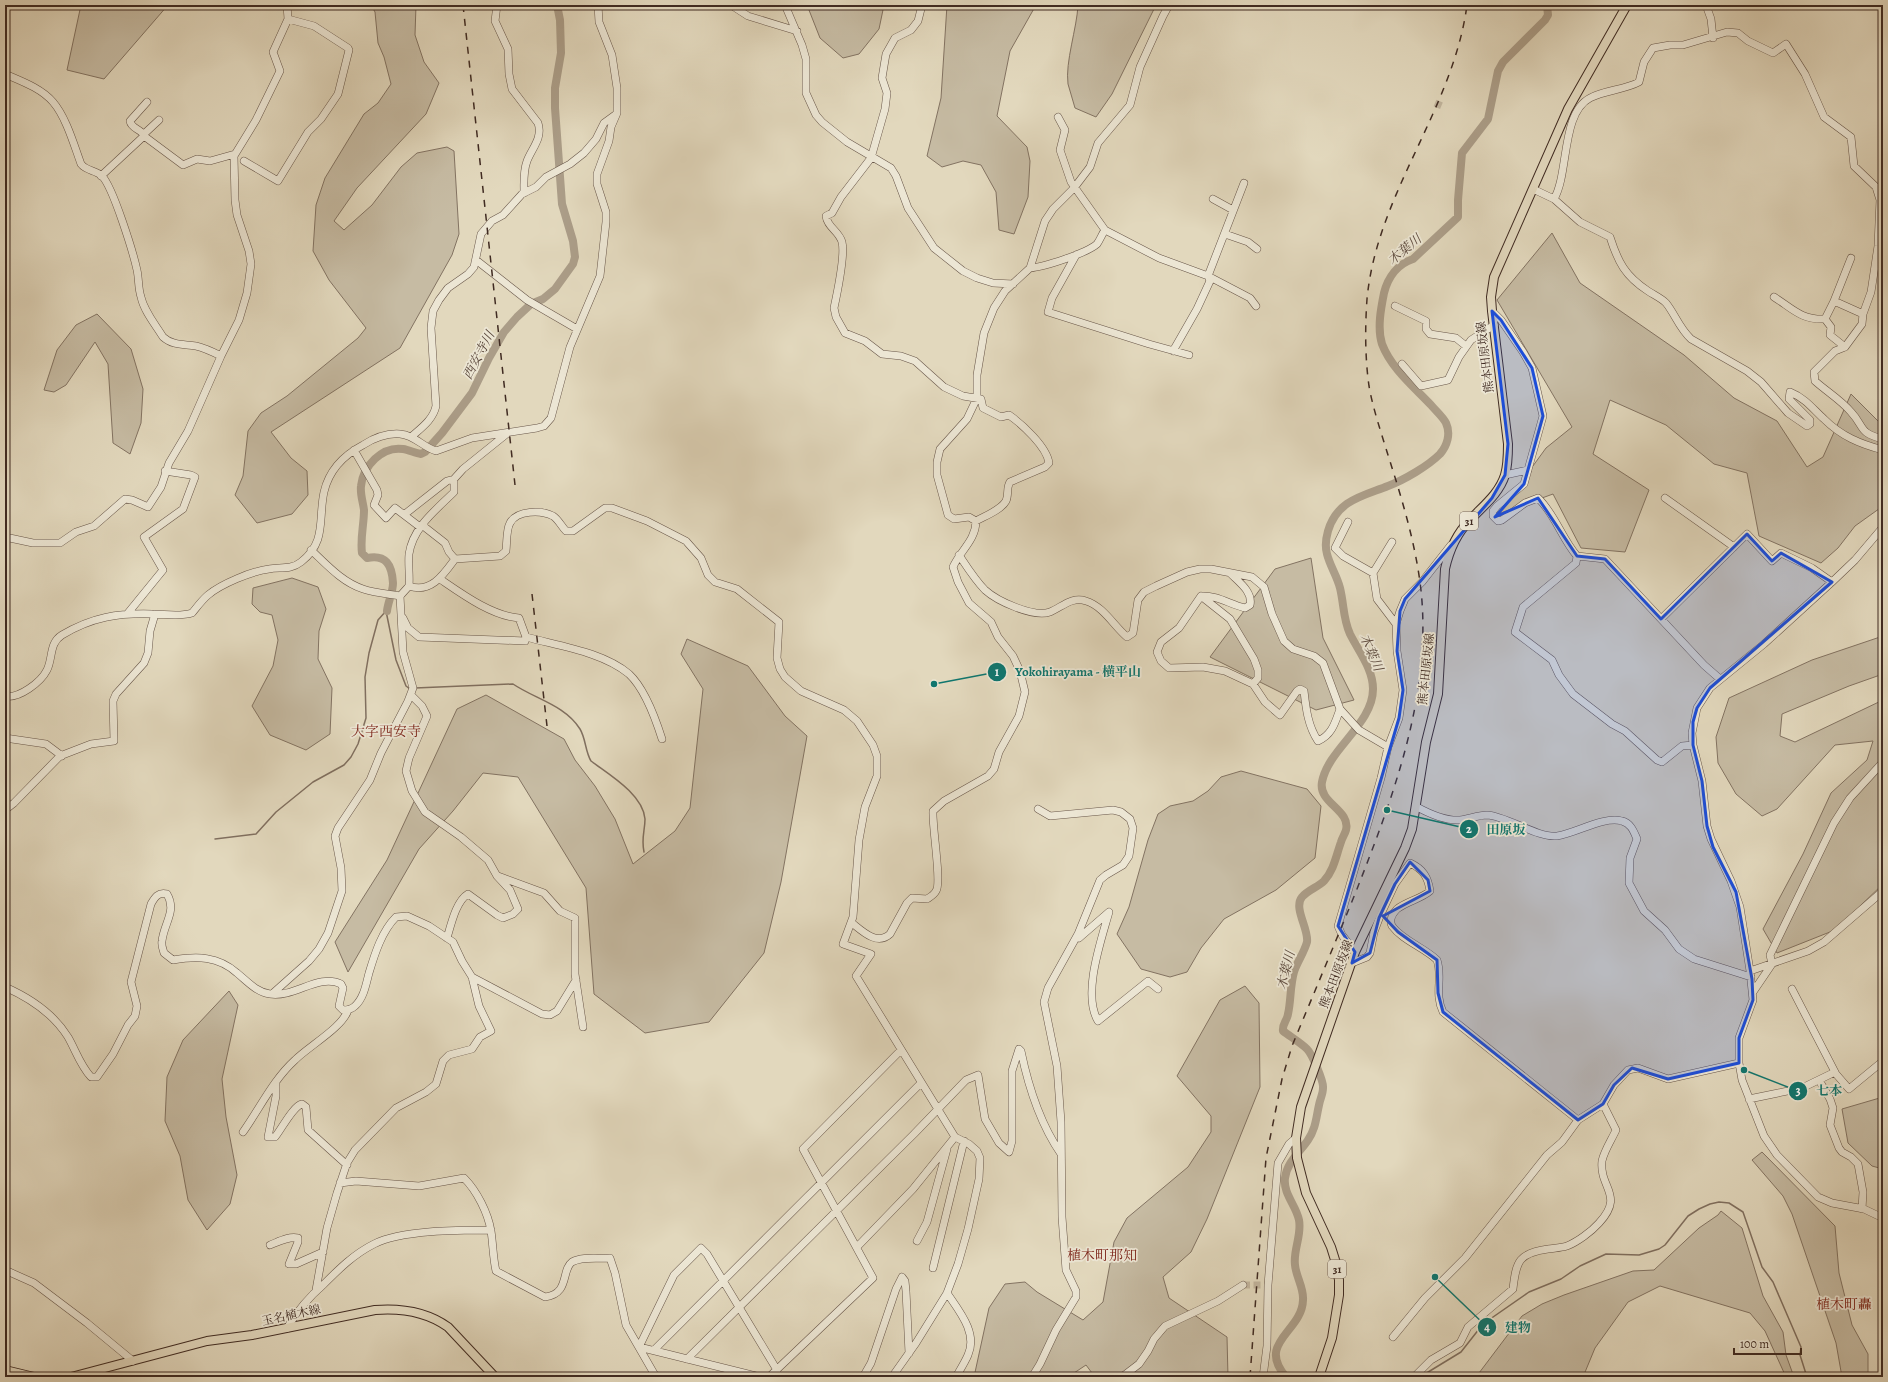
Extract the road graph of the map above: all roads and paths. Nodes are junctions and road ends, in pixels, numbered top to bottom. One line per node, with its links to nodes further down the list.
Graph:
1 (287, 5): 10 (street)
2 (497, 5): 25 (street)
3 (598, 5): 15 (street)
4 (731, 5): 11 (street)
5 (785, 5): 11 (street)
6 (922, 5): 20 (street)
7 (1169, 5): 23 (street)
8 (1627, 5): 24 (main road, 熊本田原坂線 / 31)
9 (1706, 5): 12 (street)
10 (288, 19): 19 (street); 19 (street)
11 (797, 31): 20 (street)
12 (1713, 38): 27 (street); 31 (street)
13 (5, 74): 21 (street)
14 (147, 102): 18 (street)
15 (617, 113): 25 (street); 47 (street)
16 (1058, 117): 23 (street)
17 (159, 120): 18 (street)
18 (144, 135): 19 (street); 21 (street)
19 (234, 155): 52 (street)
20 (871, 158): 38 (street); 54 (street)
21 (101, 176): 52 (street)
22 (1244, 182): 28 (street)
23 (1074, 188): 29 (street); 36 (street)
24 (1532, 189): 27 (street); 43 (main road, 熊本田原坂線 / 31)
25 (524, 193): 35 (street)
26 (1213, 199): 28 (street)
27 (1554, 199): 59 (street)
28 (1233, 210): 30 (street)
29 (1105, 230): 33 (street); 37 (street)
30 (1225, 234): 32 (street); 37 (street)
31 (1880, 246): 44 (street)
32 (1257, 249)
33 (1076, 255): 36 (street); 50 (street)
34 (1852, 258): 40 (street)
35 (476, 260): 47 (street); 56 (street)
36 (1030, 268): 38 (street)
37 (1208, 276): 41 (street); 50 (street)
38 (1013, 284): 54 (street)
39 (1774, 297): 45 (street)
40 (1834, 301): 44 (street); 45 (street)
41 (1256, 306)
42 (1395, 306): 48 (street)
43 (1492, 311): 46 (main road, 熊本田原坂線 / 31); 60 (street)
44 (1863, 314): 49 (street)
45 (1825, 320): 49 (street)
46 (1494, 326): 48 (street); 62 (main road, 熊本田原坂線 / 31)
47 (577, 329): 55 (street)
48 (1466, 346): 53 (street)
49 (1845, 347): 57 (street)
50 (1174, 351): 51 (street)
51 (1189, 355)
52 (221, 356): 61 (street)
53 (1402, 364)
54 (977, 398): 66 (street); 66 (street)
55 (509, 432): 56 (street); 63 (street)
56 (411, 437): 58 (street)
57 (1883, 438)
58 (354, 450): 65 (street); 74 (street)
59 (1883, 450)
60 (1528, 470): 62 (street); 76 (street)
61 (165, 471): 71 (street); 85 (street)
62 (1505, 475): 70 (main road, 熊本田原坂線 / 31)
63 (454, 479): 65 (street); 68 (street)
64 (1665, 498): 73 (street)
65 (405, 514): 68 (street)
66 (976, 521): 75 (street)
67 (1348, 522): 78 (street)
68 (421, 526): 77 (street); 82 (street)
69 (1883, 526): 81 (street)
70 (1457, 536): 89 (street); 102 (main road, 熊本田原坂線 / 31)
71 (5, 537)
72 (1392, 542): 78 (street)
73 (1734, 547): 81 (street); 88 (street)
74 (311, 550): 83 (street); 86 (street)
75 (959, 555): 79 (street); 107 (street)
76 (1578, 556): 88 (street); 98 (street)
77 (455, 559): 80 (street); 107 (street)
78 (1374, 573): 89 (street)
79 (1230, 574): 84 (street); 95 (street)
80 (440, 579): 82 (street); 97 (street)
81 (1832, 582): 91 (street)
82 (409, 586): 83 (street)
83 (400, 596): 87 (street)
84 (1201, 596): 92 (street); 92 (street)
85 (128, 613): 86 (street); 94 (street)
86 (154, 614): 100 (street)
87 (401, 615): 90 (street); 93 (street)
88 (1661, 619): 91 (street)
89 (1396, 624): 99 (street)
90 (525, 641)
91 (1720, 679): 98 (street)
92 (1253, 684): 95 (street)
93 (411, 695): 105 (street); 120 (street)
94 (5, 696)
95 (1340, 709): 99 (street)
96 (5, 738): 100 (street)
97 (662, 739)
98 (1693, 745): 113 (street)
99 (1388, 747): 110 (street)
100 (62, 756): 104 (street)
101 (1883, 762): 112 (street)
102 (1417, 807): 110 (main road, 熊本田原坂線 / 31); 113 (street)
103 (1038, 809): 109 (street)
104 (5, 810)
105 (498, 876): 108 (street); 115 (street)
106 (1883, 891): 112 (street)
107 (852, 923): 123 (street)
108 (447, 938): 114 (street); 121 (street)
109 (1074, 942): 117 (street); 139 (street)
110 (1355, 952): 111 (main road, 熊本田原坂線 / 31)
111 (1352, 963): 133 (street); 136 (main road, 熊本田原坂線 / 31)
112 (1772, 964): 113 (street); 119 (street)
113 (1751, 974): 119 (street)
114 (472, 977): 115 (street); 140 (street)
115 (576, 980): 122 (street)
116 (5, 987): 120 (street)
117 (1158, 989)
118 (1792, 989): 126 (street)
119 (1752, 992): 125 (street)
120 (272, 994): 121 (street)
121 (348, 1010): 128 (street)
122 (583, 1027)
123 (901, 1050): 129 (street); 142 (street)
124 (1883, 1061): 126 (street)
125 (1739, 1064): 130 (street); 131 (street)
126 (1835, 1072): 127 (street)
127 (1819, 1080): 130 (street); 143 (street)
128 (276, 1082): 134 (street); 140 (street)
129 (921, 1083): 132 (street); 142 (street)
130 (1749, 1099): 143 (street)
131 (1603, 1104): 133 (street); 180 (street)
132 (938, 1109): 135 (street); 139 (street); 144 (street)
133 (1578, 1120): 159 (street)
134 (244, 1132)
135 (955, 1138): 137 (street); 138 (street)
136 (1296, 1138): 178 (street); 179 (main road, 熊本田原坂線 / 31)
137 (964, 1142): 151 (street); 156 (street)
138 (948, 1147): 147 (street); 149 (street)
139 (1062, 1154): 176 (street)
140 (347, 1165): 141 (street)
141 (340, 1183): 146 (street); 150 (street)
142 (821, 1183): 144 (street); 153 (street)
143 (1862, 1209): 145 (street)
144 (836, 1211): 149 (street); 157 (street)
145 (1883, 1218)
146 (491, 1230): 155 (street); 160 (street)
147 (917, 1241)
148 (270, 1245): 150 (street)
149 (857, 1247): 166 (street)
150 (323, 1252): 155 (street)
151 (934, 1268)
152 (5, 1270): 164 (street)
153 (722, 1281): 157 (street); 160 (street); 161 (street)
154 (1243, 1285): 177 (street)
155 (316, 1290): 158 (street)
156 (947, 1294): 162 (street); 175 (street)
157 (738, 1308): 163 (street); 166 (street)
158 (287, 1328): 164 (main road, 玉名植木線); 169 (main road, 玉名植木線)
159 (1393, 1337)
160 (639, 1347): 161 (street); 170 (street)
161 (654, 1350): 163 (street)
162 (909, 1353): 173 (street); 174 (street)
163 (688, 1359): 171 (street)
164 (133, 1361): 168 (main road, 玉名植木線)
165 (5, 1370): 167 (main road)
166 (777, 1370): 172 (street)
167 (34, 1377)
168 (71, 1377)
169 (495, 1377)
170 (656, 1377)
171 (760, 1377)
172 (769, 1377)
173 (864, 1377)
174 (892, 1377)
175 (956, 1377)
176 (1032, 1377)
177 (1122, 1377)
178 (1263, 1377)
179 (1320, 1377)
180 (1414, 1377)

